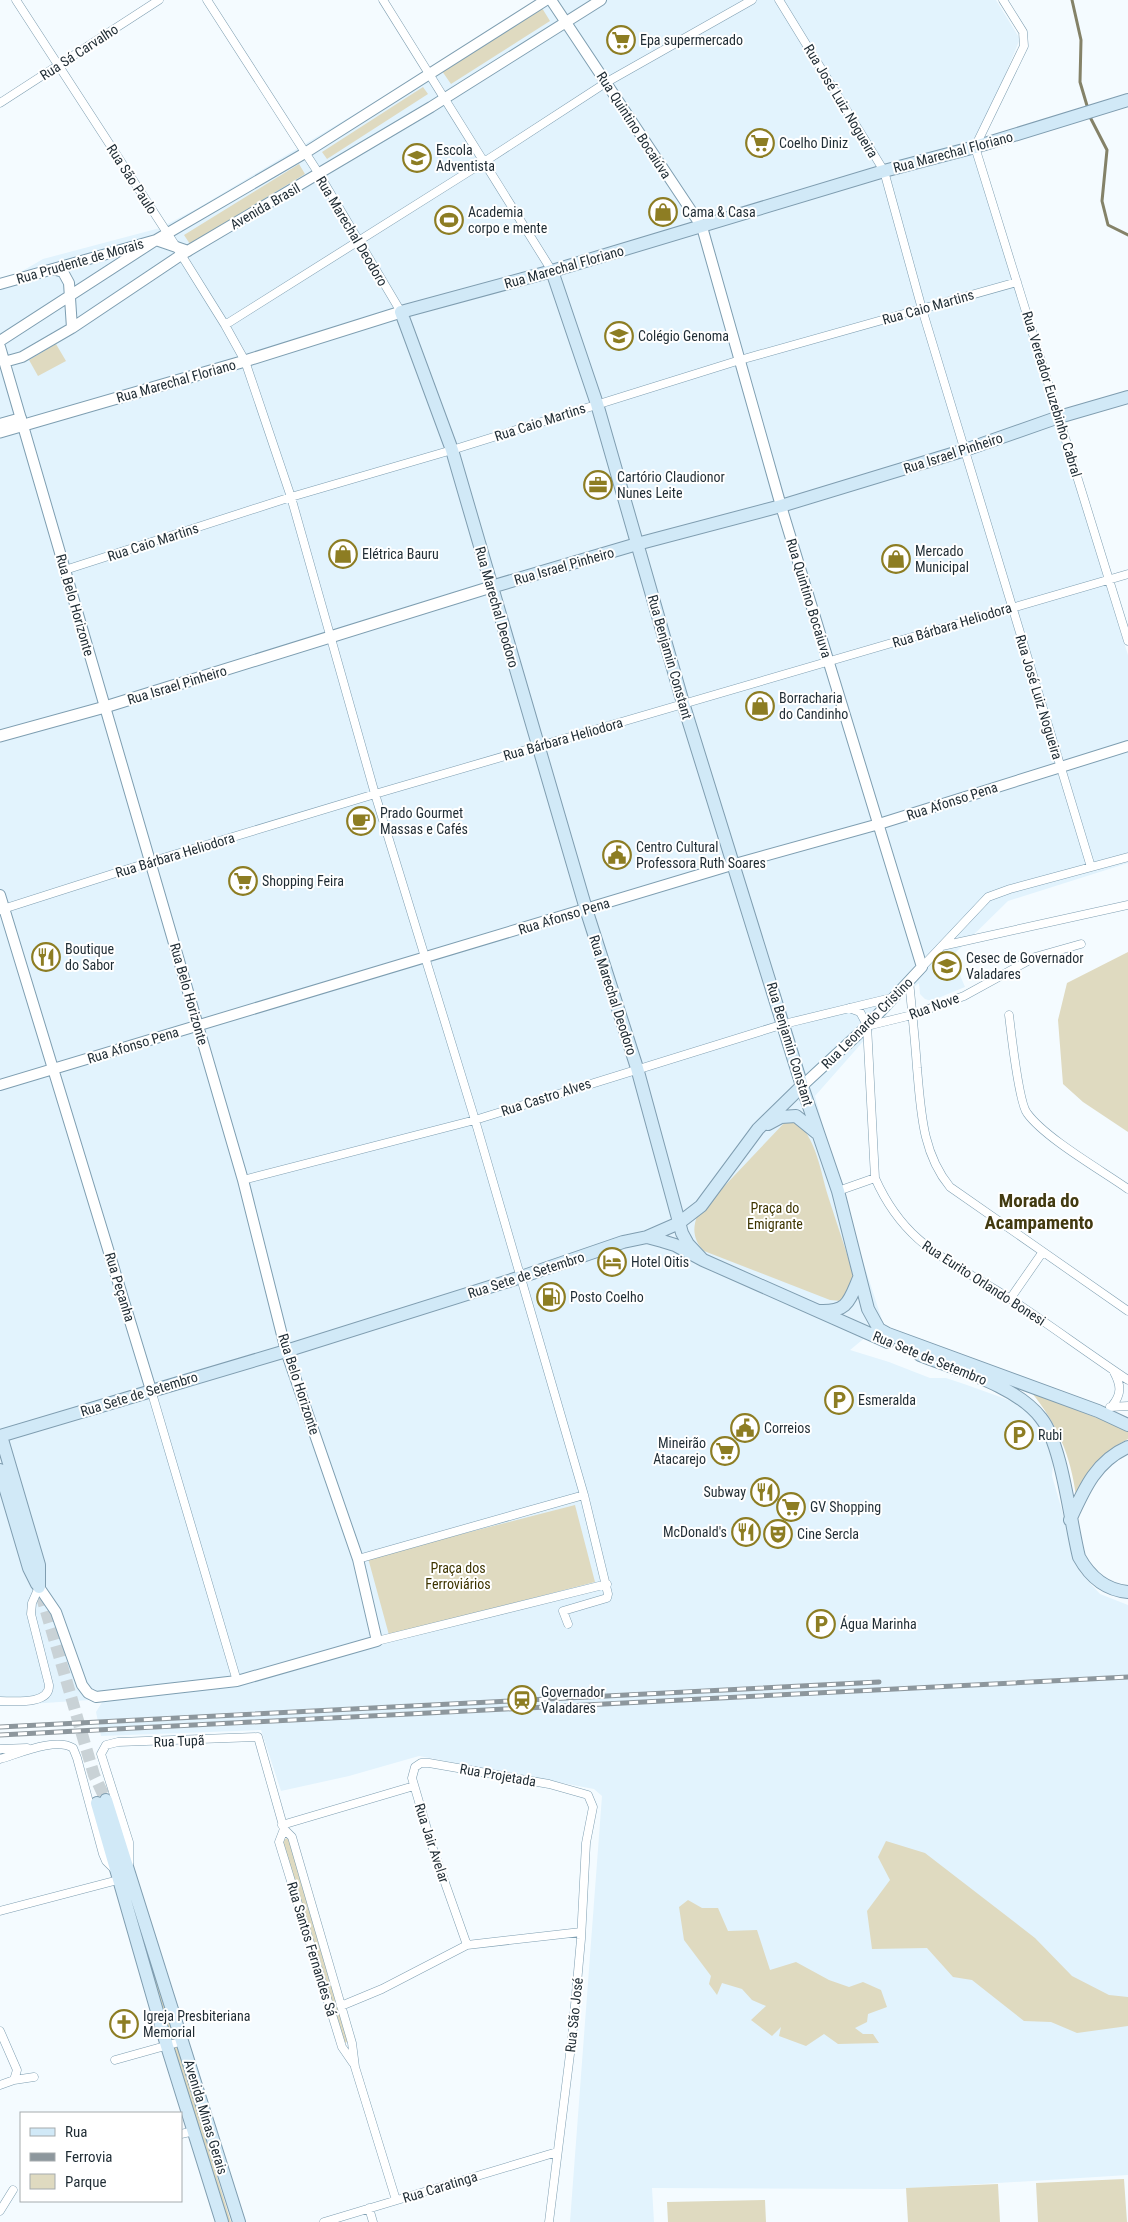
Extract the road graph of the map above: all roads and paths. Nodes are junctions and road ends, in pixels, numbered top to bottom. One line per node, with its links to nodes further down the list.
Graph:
1 (16, 0): 12 (street, Rua São Paulo)
2 (159, 0): 12 (street, Rua Sá Carvalho)
3 (207, 0): 19 (street, Rua Marechal Deodoro)
4 (383, 0): 13 (street, Rua Benjamin Constant)
5 (546, 0): 13 (street)
6 (551, 0): 11 (street, Rua Quintino Bocaiúva)
7 (601, 0): 11 (street, Avenida Brasil)
8 (752, 0): 14 (street)
9 (779, 0): 21 (street, Rua José Luiz Nogueira)
10 (1002, 0): 18 (street)
11 (565, 23): 14 (street, Rua Quintino Bocaiúva); 15 (street, Avenida Brasil)
12 (58, 66): 17 (street, Rua Sá Carvalho); 24 (street, Rua São Paulo)
13 (429, 73): 15 (street, Rua Benjamin Constant); 19 (street)
14 (607, 82): 20 (street); 23 (street, Rua Quintino Bocaiúva)
15 (444, 98): 20 (street, Rua Benjamin Constant); 22 (street, Avenida Brasil)
16 (1123, 101): 18 (main road, Rua Marechal Floriano)
17 (0, 103)
18 (976, 147): 21 (main road, Rua Marechal Floriano); 30 (street, Rua Vereador Euzebinho Cabral)
19 (305, 153): 22 (street, Rua Marechal Deodoro); 24 (street)
20 (484, 162): 26 (street); 29 (street, Rua Benjamin Constant)
21 (884, 171): 23 (main road, Rua Marechal Floriano); 33 (street, Rua José Luiz Nogueira)
22 (319, 174): 26 (street, Rua Marechal Deodoro); 27 (street, Avenida Brasil)
23 (702, 227): 29 (main road, Rua Marechal Floriano); 39 (street, Rua Quintino Bocaiuva)
24 (168, 234): 25 (street); 27 (street, Rua São Paulo)
25 (156, 240): 27 (street, Rua Prudente de Morais); 28 (street, Rua Prudente de Morais); 32 (street)
26 (358, 242): 34 (street, Rua Marechal Deodoro); 35 (street)
27 (182, 251): 35 (street, Rua São Paulo); 36 (street, Avenida Brasil)
28 (44, 270): 31 (street, Rua Prudente de Morais); 32 (street)
29 (552, 271): 34 (main road, Rua Marechal Floriano); 43 (main road, Rua Benjamin Constant)
30 (1017, 282): 33 (street, Rua Caio Martins); 44 (street, Rua Vereador Euzebinho Cabral)
31 (0, 284)
32 (71, 296): 36 (street); 37 (street)
33 (922, 309): 39 (street, Rua Caio Martins); 49 (street, Rua José Luiz Nogueira)
34 (401, 312): 40 (main road, Rua Marechal Floriano); 48 (main road, Rua Marechal Deodoro)
35 (225, 325): 40 (street, Rua São Paulo)
36 (72, 328): 41 (street, Avenida Brasil)
37 (0, 341)
38 (0, 347): 41 (street, Rua Belo Horizonte)
39 (740, 360): 43 (street, Rua Caio Martins); 51 (street, Rua Quintino Bocaiuva)
40 (245, 361): 45 (main road, Rua Marechal Floriano); 50 (street, Rua São Paulo)
41 (4, 362): 45 (street, Rua Belo Horizonte)
42 (1128, 397): 44 (main road, Rua Israel Pinheiro)
43 (597, 404): 48 (street, Rua Caio Martins); 52 (main road, Rua Benjamin Constant)
44 (1059, 417): 49 (main road, Rua Israel Pinheiro); 55 (street, Rua Vereador Euzebinho Cabral)
45 (22, 421): 46 (street, Rua Marechal Floriano); 47 (main road, Rua Marechal Floriano); 53 (street, Rua Belo Horizonte)
46 (0, 424)
47 (0, 432)
48 (452, 450): 50 (street, Rua Caio Martins); 56 (main road, Rua Marechal Deodoro)
49 (964, 450): 51 (main road, Rua Israel Pinheiro); 57 (street, Rua José Luiz Nogueira)
50 (291, 498): 53 (street, Rua Caio Martins); 58 (street, Rua São Paulo)
51 (781, 506): 52 (main road, Rua Israel Pinheiro); 60 (street, Rua Quintino Bocaiuva)
52 (638, 544): 56 (main road, Rua Israel Pinheiro); 61 (main road, Rua Benjamin Constant)
53 (65, 570): 62 (street, Rua Belo Horizonte)
54 (1128, 574): 55 (street, Rua Bárbara Heliodora)
55 (1110, 580): 57 (street, Rua Bárbara Heliodora); 59 (street, Rua Vereador Euzebinho Cabral)
56 (491, 587): 58 (main road, Rua Israel Pinheiro); 64 (main road, Rua Marechal Deodoro)
57 (1012, 607): 60 (street, Rua Bárbara Heliodora); 66 (street, Rua José Luiz Nogueira)
58 (329, 637): 62 (main road, Rua Israel Pinheiro); 67 (street, Rua São Paulo)
59 (1128, 641)
60 (829, 662): 61 (street, Rua Bárbara Heliodora); 68 (street, Rua Quintino Bocaiuva)
61 (683, 703): 64 (street, Rua Bárbara Heliodora); 71 (main road, Rua Benjamin Constant)
62 (105, 707): 63 (main road, Rua Israel Pinheiro); 70 (street, Rua Belo Horizonte)
63 (0, 736)
64 (538, 746): 67 (street, Rua Bárbara Heliodora); 75 (main road, Rua Marechal Deodoro)
65 (1128, 746): 66 (street, Rua Afonso Pena)
66 (1060, 767): 68 (street, Rua Afonso Pena); 72 (street, Rua José Luiz Nogueira)
67 (375, 794): 70 (street, Rua Bárbara Heliodora); 79 (street, Rua São Paulo)
68 (879, 824): 71 (street, Rua Afonso Pena); 80 (street, Rua Quintino Bocaiuva)
69 (1128, 857): 72 (street, Rua Leonardo Cristino)
70 (150, 862): 76 (street, Rua Bárbara Heliodora); 87 (street, Rua Belo Horizonte)
71 (735, 864): 75 (street, Rua Afonso Pena); 86 (main road, Rua Benjamin Constant)
72 (1091, 867): 78 (street, Rua Leonardo Cristino)
73 (0, 894): 76 (street, Rua Peçanha)
74 (1128, 905): 78 (street)
75 (586, 909): 79 (street, Rua Afonso Pena); 89 (main road, Rua Marechal Deodoro)
76 (2, 910): 90 (street, Rua Peçanha)
77 (1081, 944): 84 (street, Rua Nove)
78 (942, 946): 80 (street, Rua Leonardo Cristino)
79 (426, 956): 87 (street, Rua Afonso Pena); 93 (street, Rua São Paulo)
80 (922, 967): 81 (street, Rua Leonardo Cristino)
81 (909, 981): 82 (street, Rua Leonardo Cristino); 84 (street)
82 (891, 998): 83 (street, Rua Castro Alves); 88 (street, Rua Leonardo Cristino)
83 (848, 1008): 86 (street, Rua Castro Alves); 88 (street)
84 (912, 1015): 88 (street, Rua Nove); 102 (street)
85 (1009, 1015): 98 (street)
86 (784, 1024): 89 (street, Rua Castro Alves); 92 (main road, Rua Benjamin Constant)
87 (198, 1025): 90 (street, Rua Afonso Pena); 97 (street, Rua Belo Horizonte)
88 (867, 1026): 92 (street, Rua Leonardo Cristino); 96 (street, Rua Eurito Orlando Bonesi)
89 (637, 1068): 93 (street, Rua Castro Alves); 100 (main road, Rua Marechal Deodoro)
90 (54, 1070): 91 (street, Rua Afonso Pena); 113 (street, Rua Peçanha)
91 (0, 1085)
92 (802, 1086): 94 (main road, Rua Leonardo Cristino); 95 (main road, Rua Benjamin Constant)
93 (475, 1120): 97 (street, Rua Castro Alves); 104 (street, Rua São Paulo)
94 (758, 1129): 95 (main road); 100 (main road, Rua Leonardo Cristino)
95 (824, 1146): 99 (main road, Rua Benjamin Constant)
96 (875, 1178): 99 (street); 106 (street, Rua Eurito Orlando Bonesi)
97 (243, 1180): 110 (street, Rua Belo Horizonte)
98 (1128, 1189)
99 (838, 1191): 105 (main road, Rua Benjamin Constant)
100 (679, 1223): 101 (main road); 103 (main road)
101 (647, 1237): 103 (main road, Rua Sete de Setembro); 104 (main road, Rua Sete de Setembro)
102 (1042, 1253): 106 (street); 108 (street)
103 (702, 1260): 107 (main road, Rua Sete de Setembro)
104 (521, 1277): 110 (main road, Rua Sete de Setembro); 121 (street, Rua São Paulo)
105 (859, 1278): 107 (main road); 109 (main road, Rua Benjamin Constant)
106 (1010, 1299): 111 (street, Rua Eurito Orlando Bonesi)
107 (818, 1311): 122 (main road, Rua Sete de Setembro)
108 (1128, 1311)
109 (896, 1337): 116 (main road, Rua Sete de Setembro)
110 (286, 1351): 113 (main road, Rua Sete de Setembro); 123 (street, Rua Belo Horizonte)
111 (1113, 1370): 112 (street, Rua Eurito Orlando Bonesi); 114 (street)
112 (1128, 1380)
113 (151, 1390): 118 (main road, Rua Sete de Setembro); 129 (street, Rua Peçanha)
114 (1112, 1406): 115 (street); 116 (street)
115 (1128, 1406)
116 (1098, 1411): 117 (main road, Rua Sete de Setembro)
117 (1128, 1425)
118 (0, 1435): 125 (main road)
119 (1128, 1447): 122 (main road)
120 (0, 1470): 125 (main road)
121 (584, 1495): 123 (street); 124 (street, Rua São Paulo)
122 (1070, 1520): 126 (main road, Rua Sete de Setembro)
123 (358, 1559): 128 (street, Rua Belo Horizonte)
124 (607, 1584): 127 (street, Rua São Paulo); 128 (street)
125 (40, 1591): 129 (street); 130 (street)
126 (1128, 1592)
127 (568, 1624)
128 (377, 1640): 129 (street)
129 (237, 1681)
130 (0, 1701)
131 (258, 1737): 134 (street, Rua Tupã); 139 (street, Rua Santos Fernandes Sá)
132 (36, 1748): 133 (street); 135 (street); 140 (street, Avenida Minas Gerais)
133 (0, 1749)
134 (102, 1750): 140 (street, Avenida Minas Gerais)
135 (0, 1759)
136 (414, 1786): 138 (street, Rua Projetada); 139 (street, Rua Jair Avelar); 143 (street, Rua Jair Avelar)
137 (101, 1802): 140 (main road, Avenida Minas Gerais)
138 (593, 1807): 142 (street, Rua São José)
139 (283, 1827): 144 (street, Rua Santos Fernandes Sá); 149 (street, Rua Santos Fernandes Sá)
140 (120, 1873): 141 (street); 146 (main road, Avenida Minas Gerais); 147 (main road, Avenida Minas Gerais)
141 (0, 1911)
142 (581, 1932): 143 (street); 155 (street, Rua São José)
143 (467, 1945): 144 (street)
144 (340, 2006): 149 (street, Rua Santos Fernandes Sá)
145 (0, 2031): 151 (street)
146 (183, 2041): 147 (street); 161 (main road, Avenida Minas Gerais)
147 (167, 2046): 148 (street); 153 (main road, Avenida Minas Gerais)
148 (115, 2060)
149 (355, 2067): 157 (street, Rua Santos Fernandes Sá)
150 (34, 2077): 151 (street)
151 (14, 2080): 152 (street)
152 (0, 2085)
153 (194, 2131): 154 (street); 160 (main road, Avenida Minas Gerais)
154 (182, 2134)
155 (556, 2152): 157 (street, Rua Caratinga); 164 (street, Rua São José)
156 (13, 2190): 159 (street)
157 (396, 2200): 158 (street, Rua Caratinga)
158 (369, 2208): 162 (street, Rua Caratinga); 163 (street)
159 (0, 2211)
160 (222, 2222)
161 (239, 2222)
162 (324, 2222)
163 (374, 2222)
164 (549, 2222)

